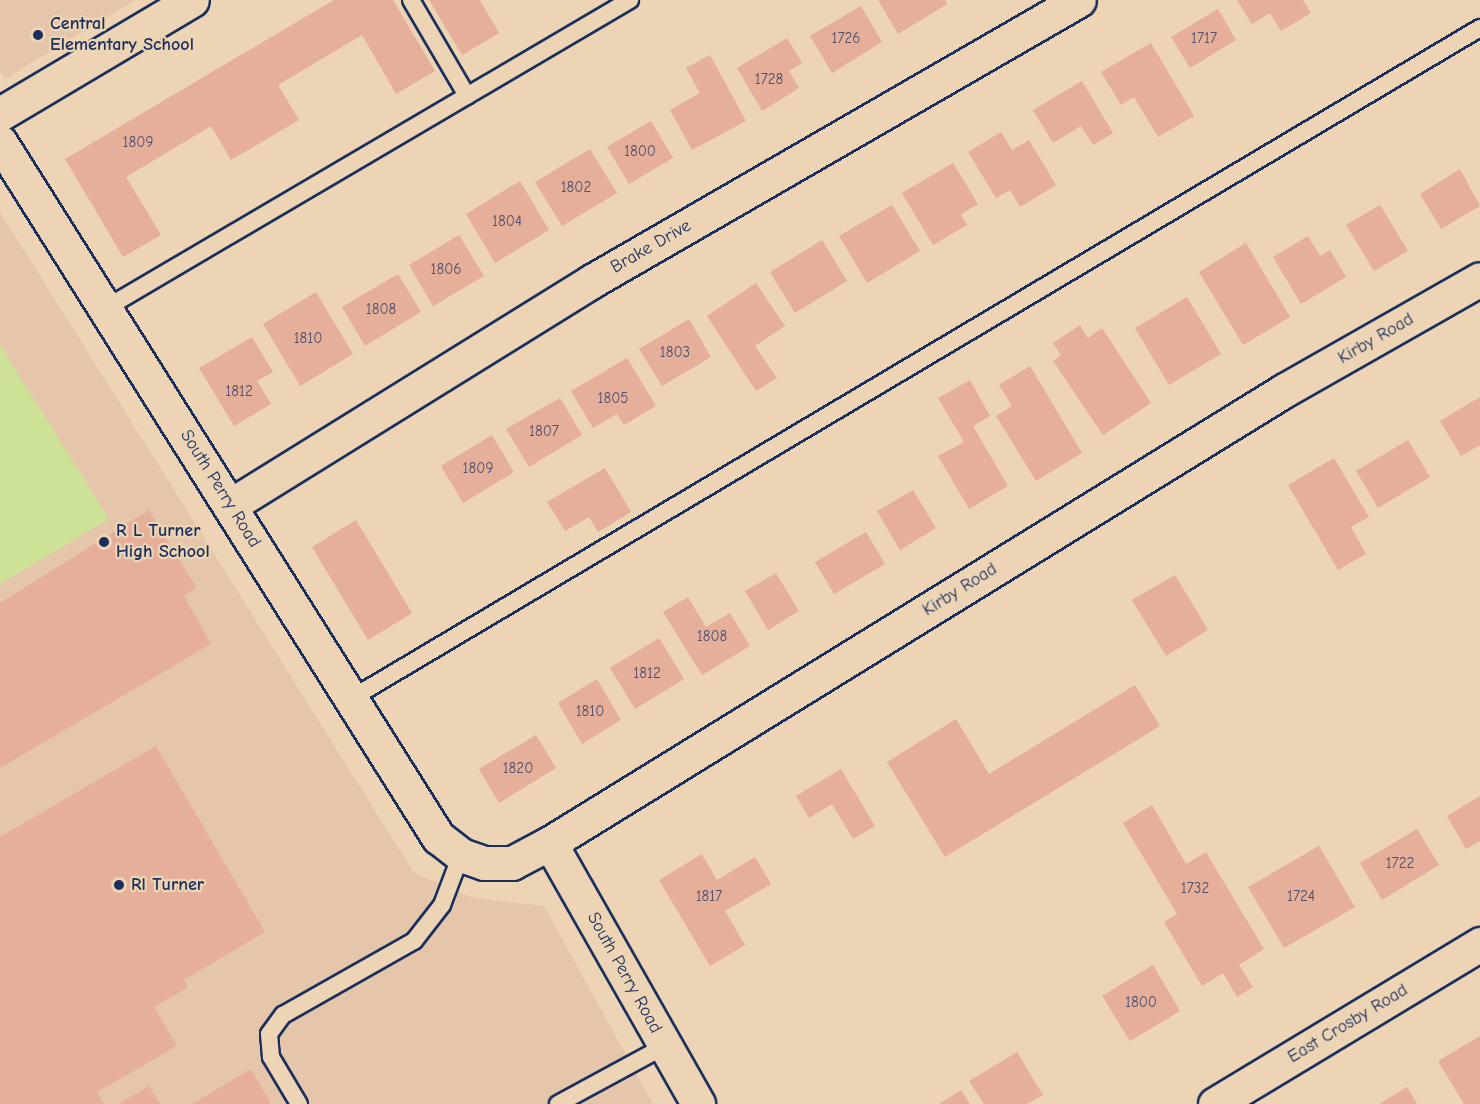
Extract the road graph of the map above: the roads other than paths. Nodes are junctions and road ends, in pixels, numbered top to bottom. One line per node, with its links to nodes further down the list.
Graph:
1 (411, 0): 6 (lane)
2 (630, 0): 6 (lane)
3 (1079, 0): 11 (street, Brake Drive)
4 (182, 2): 7 (street)
5 (1480, 28): 12 (lane)
6 (467, 96): 10 (lane)
7 (0, 114)
8 (0, 142): 10 (street, South Perry Road)
9 (1480, 279): 13 (street, Kirby Road)
10 (106, 308): 11 (street, South Perry Road)
11 (231, 506): 12 (street, South Perry Road)
12 (352, 698): 14 (street, South Perry Road)
13 (550, 843): 14 (street, Kirby Road); 16 (street, South Perry Road)
14 (450, 846): 18 (lane)
15 (1480, 944): 17 (street, East Crosby Road)
16 (665, 1046): 19 (lane); 20 (street, South Perry Road)
17 (1234, 1099)
18 (299, 1104)
19 (558, 1104)
20 (698, 1104)

